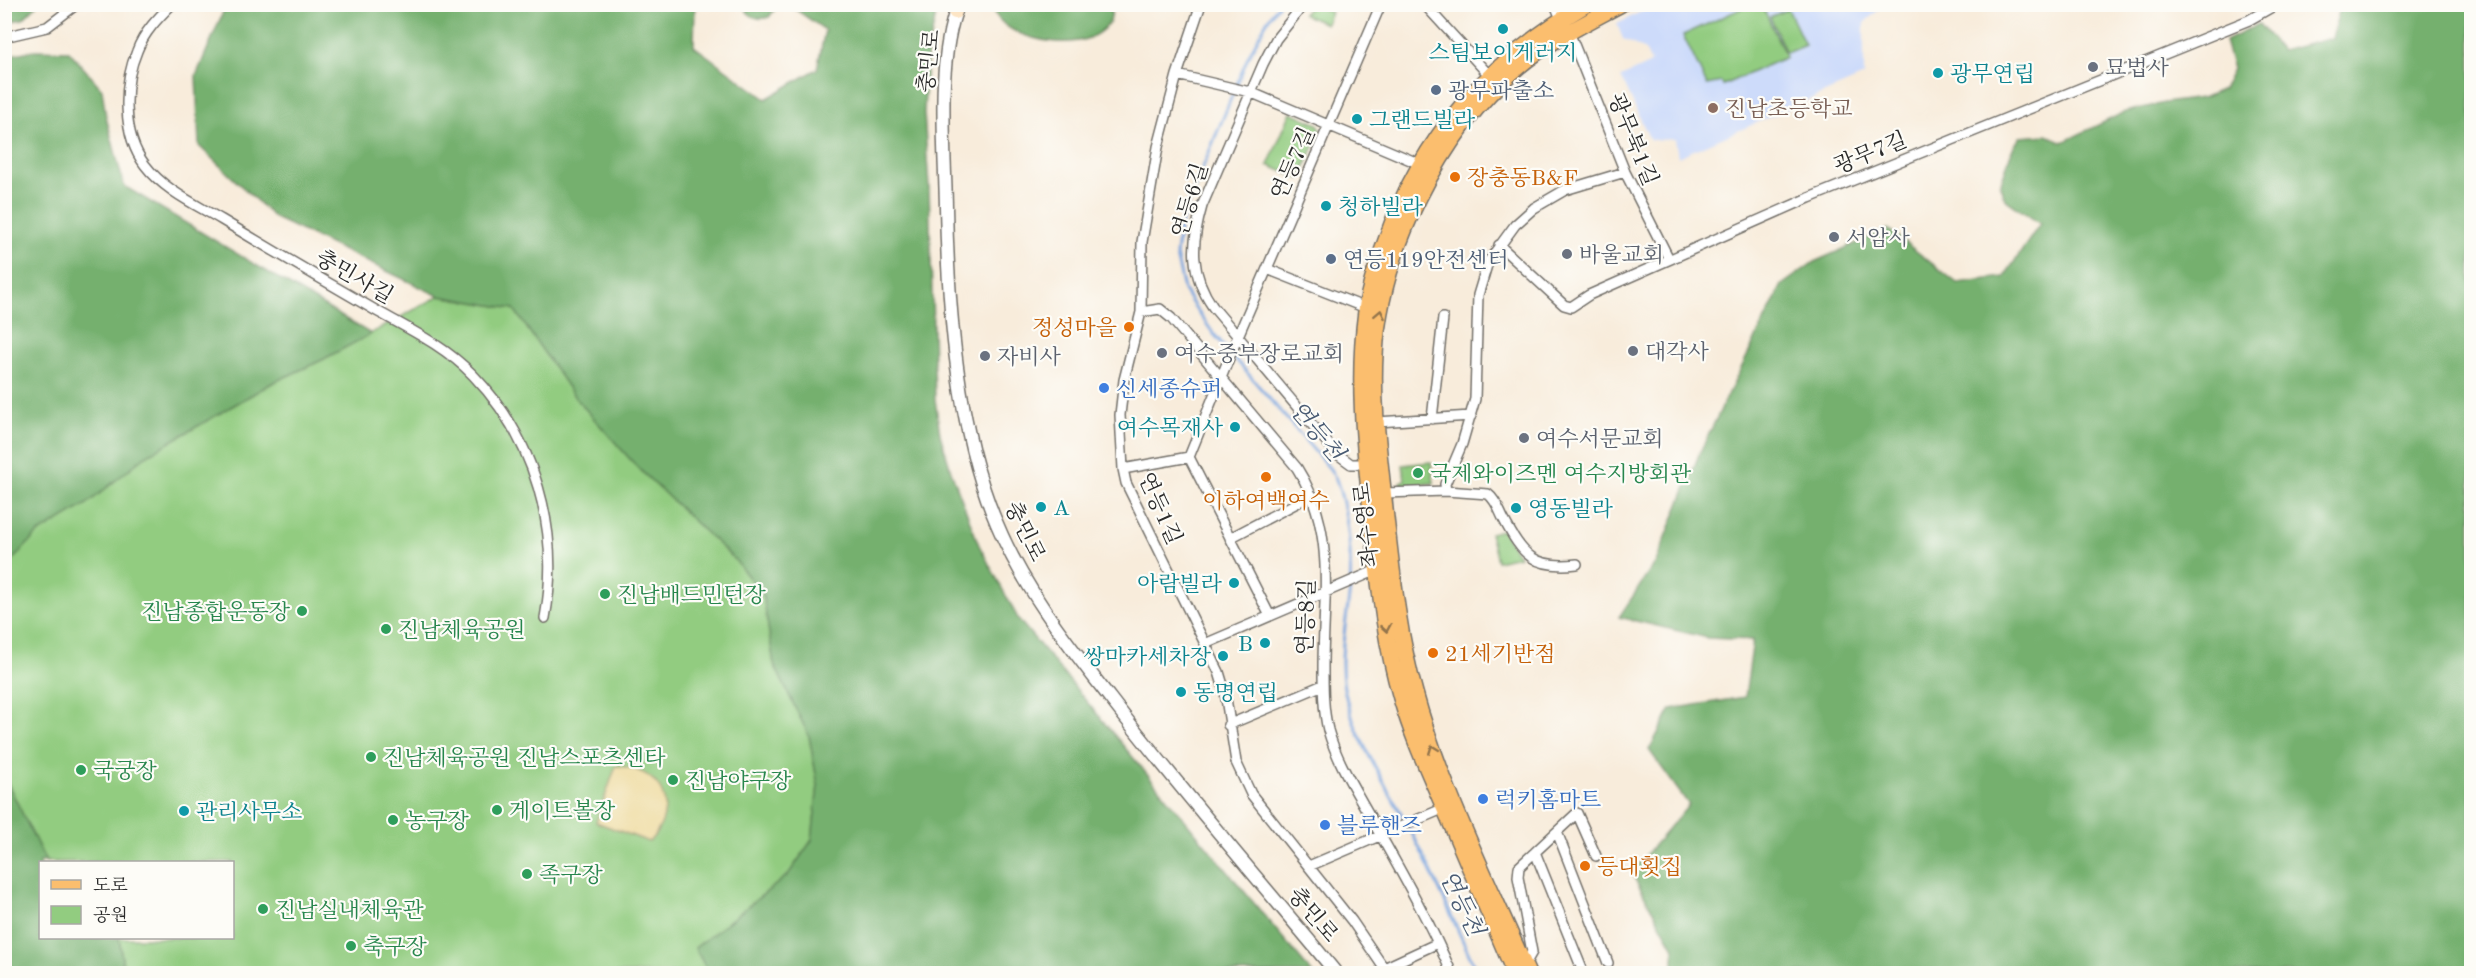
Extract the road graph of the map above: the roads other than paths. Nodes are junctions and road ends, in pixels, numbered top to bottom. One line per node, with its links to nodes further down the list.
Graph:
1 (77, 4): 13 (street)
2 (172, 4): 42 (street, 충민사길)
3 (1201, 4): 14 (street, 연등1길)
4 (1304, 4): 16 (street, 연등6길)
5 (1381, 4): 17 (street, 연등7길)
6 (1424, 4): 15 (street)
7 (1555, 4): 12 (street)
8 (1587, 4): 12 (main road, 좌수영로)
9 (1621, 4): 12 (main road, 좌수영로)
10 (2277, 4): 21 (street, 광무7길)
11 (956, 7): 56 (street, 충민로)
12 (1565, 26): 15 (main road, 좌수영로); 19 (street, 광무북1길); 30 (main road, 좌수영로, one-way to 12)
13 (4, 37)
14 (1177, 75): 16 (street); 24 (street, 연등1길)
15 (1489, 75): 18 (main road, 좌수영로)
16 (1250, 93): 17 (street); 26 (street, 연등6길)
17 (1330, 126): 18 (street); 22 (street, 연등7길)
18 (1420, 164): 23 (main road, 좌수영로)
19 (1625, 172): 20 (street); 21 (street, 광무북1길)
20 (1499, 245): 21 (street, 광무7길); 28 (street)
21 (1669, 259)
22 (1267, 269): 23 (street); 26 (street, 연등7길)
23 (1366, 309): 31 (main road, 좌수영로)
24 (1141, 312): 27 (street, 연등8길); 33 (street, 연등1길)
25 (1443, 318): 29 (street)
26 (1238, 336): 27 (street, 연등7길); 31 (street, 연등6길)
27 (1221, 379): 32 (street); 36 (street, 연등8길)
28 (1471, 416): 29 (street); 34 (street)
29 (1432, 418): 30 (street)
30 (1377, 422): 31 (main road, 좌수영로)
31 (1370, 455): 35 (main road, 좌수영로); 39 (main road, 좌수영로)
32 (1189, 457): 33 (street); 37 (street)
33 (1123, 469): 43 (street, 연등1길)
34 (1446, 491): 35 (street); 38 (street)
35 (1384, 494): 46 (main road, 좌수영로, one-way to 35)
36 (1312, 495): 37 (street); 40 (street, 연등8길)
37 (1230, 538): 41 (street)
38 (1577, 564)
39 (1374, 571): 40 (street); 46 (main road, 좌수영로, one-way to 46)
40 (1327, 591): 41 (street); 44 (street, 연등8길)
41 (1270, 616): 43 (street)
42 (545, 618)
43 (1204, 644): 45 (street, 연등1길)
44 (1323, 684): 45 (street); 48 (street, 연등8길)
45 (1228, 725): 51 (street, 연등1길)
46 (1443, 808): 48 (street); 55 (main road, 좌수영로)
47 (1557, 832): 49 (street); 50 (street); 53 (street)
48 (1381, 835): 51 (street); 52 (street, 연등8길)
49 (1535, 852): 55 (street); 58 (street)
50 (1596, 856)
51 (1309, 866): 54 (street, 연등1길)
52 (1438, 943): 54 (street); 57 (street, 연등8길)
53 (1608, 963)
54 (1386, 971)
55 (1522, 971)
56 (1336, 974)
57 (1452, 974)
58 (1584, 974)

